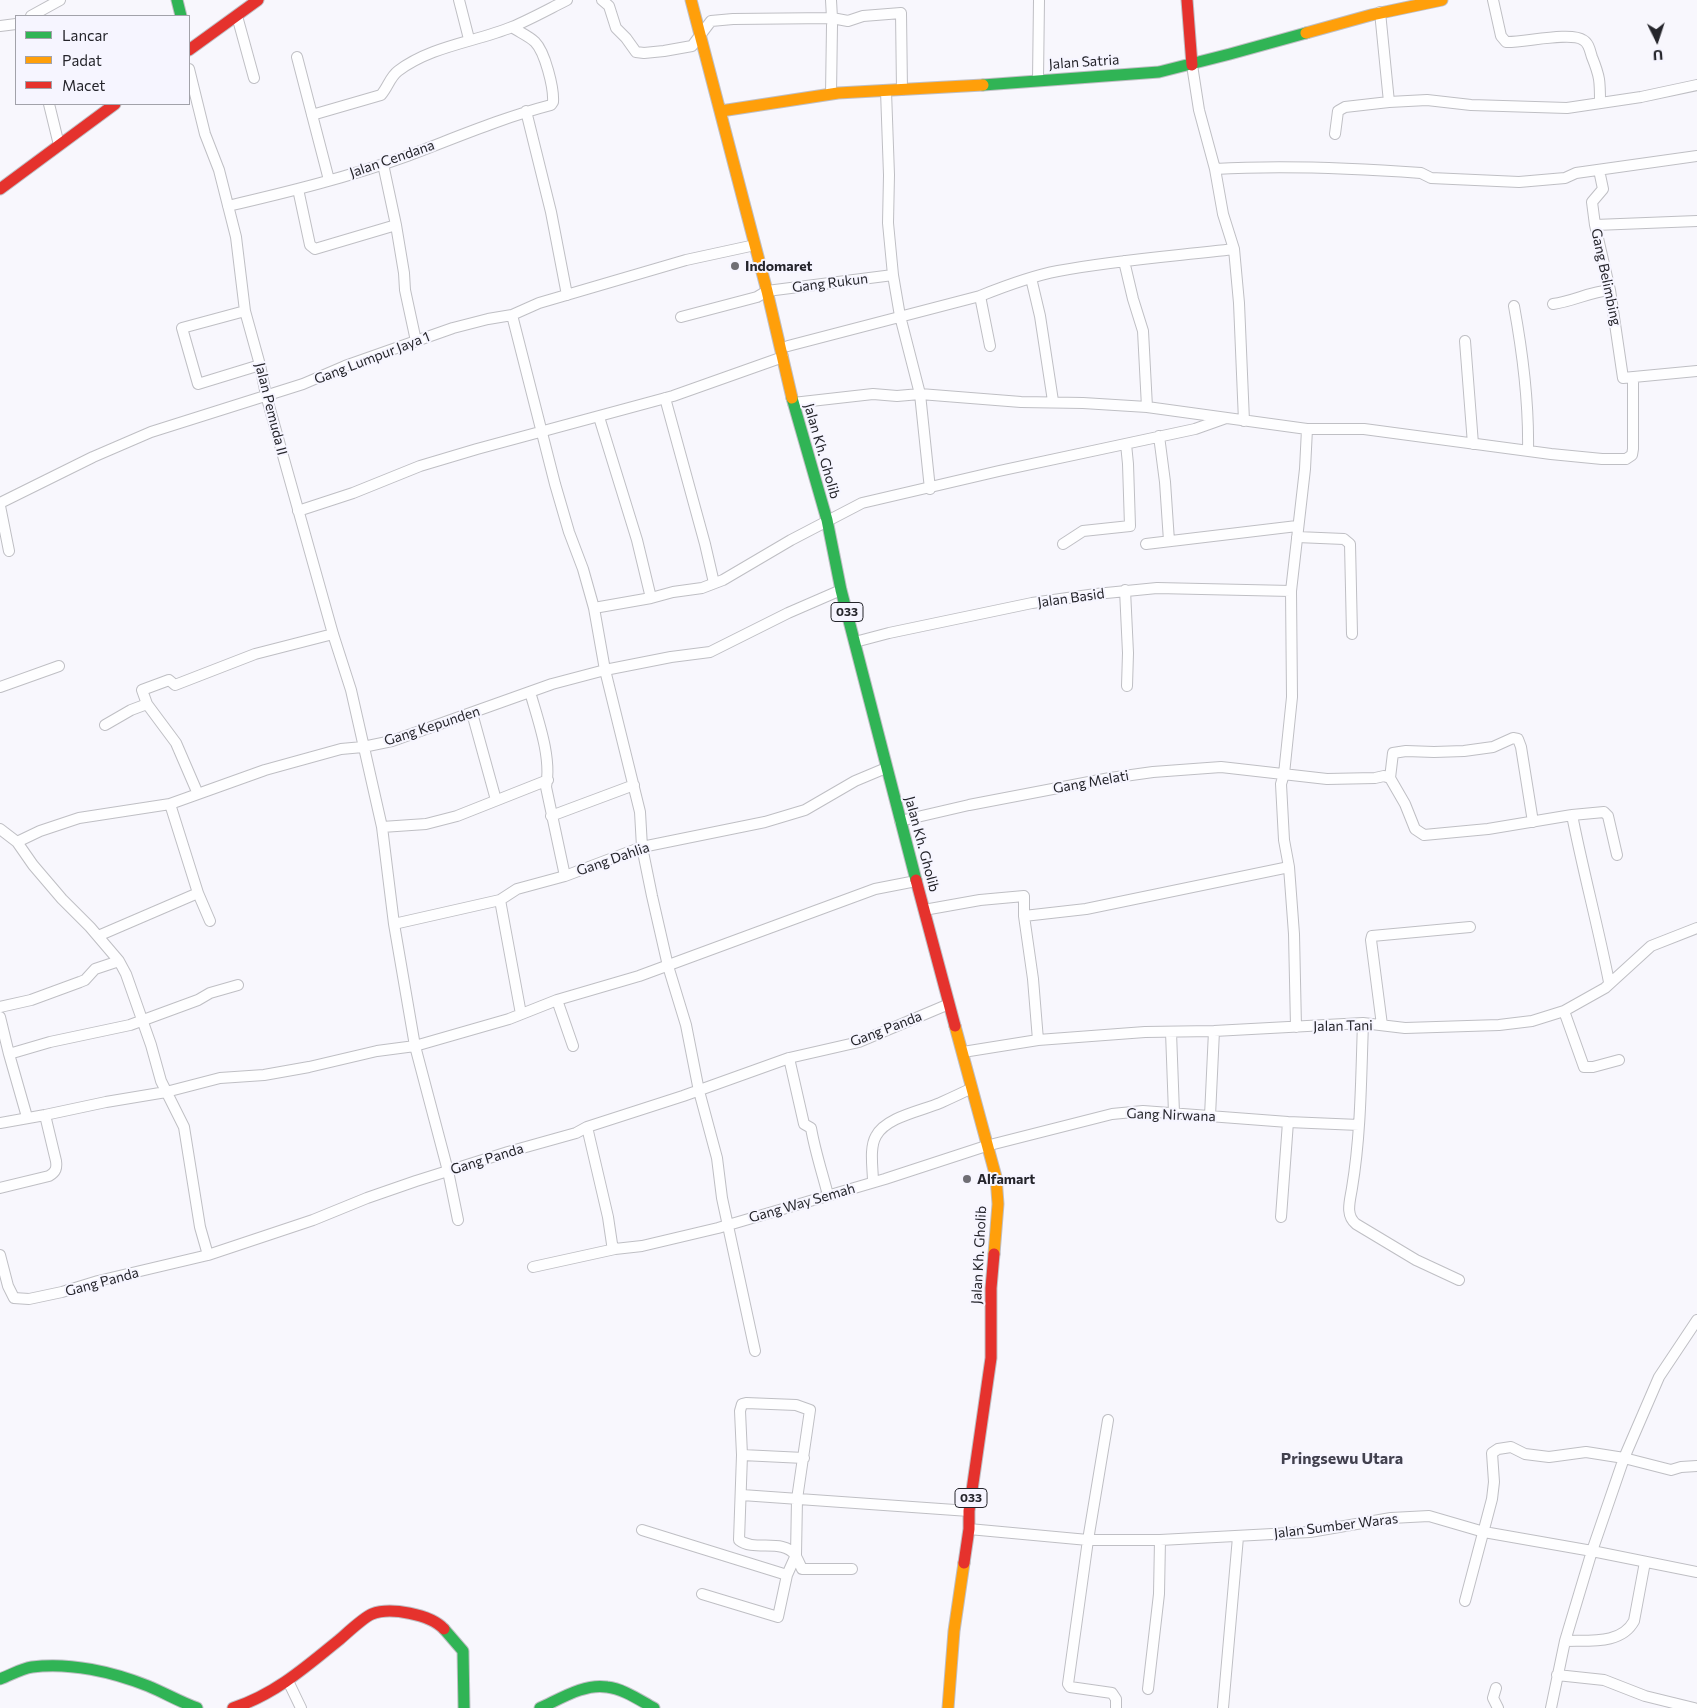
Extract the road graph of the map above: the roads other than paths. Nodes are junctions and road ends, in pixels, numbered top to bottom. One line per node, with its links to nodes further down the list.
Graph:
1 (60, 0): 15 (street)
2 (177, 0): 16 (main road)
3 (258, 0): 17 (main road)
4 (459, 0): 23 (street)
5 (602, 0): 22 (street)
6 (691, 0): 22 (main road, Jalan Kh. Gholib / 033)
7 (831, 0): 18 (street)
8 (1039, 0): 29 (street)
9 (1187, 0): 26 (main road)
10 (1442, 0): 13 (main road, Jalan Satria)
11 (1493, 0): 35 (street)
12 (562, 1): 21 (street)
13 (1420, 2): 14 (main road, Jalan Satria)
14 (1380, 12): 26 (main road, Jalan Satria); 34 (street)
15 (34, 15)
16 (181, 15)
17 (237, 16): 24 (main road); 28 (street)
18 (832, 21): 22 (street); 31 (street); 33 (street)
19 (15, 24): 20 (street)
20 (0, 26)
21 (512, 27): 23 (street); 38 (street, Jalan Cendana)
22 (700, 33): 39 (main road, Jalan Kh. Gholib / 033)
23 (470, 39): 40 (street)
24 (190, 44)
25 (297, 56): 40 (street)
26 (1192, 65): 29 (main road, Jalan Satria); 45 (street)
27 (190, 73): 50 (street, Jalan Pemuda II)
28 (254, 78)
29 (1038, 80): 31 (main road, Jalan Satria)
30 (1697, 84): 35 (street)
31 (902, 90): 32 (main road, Jalan Satria)
32 (886, 91): 33 (main road, Jalan Satria); 57 (street)
33 (831, 94): 39 (main road, Jalan Satria)
34 (1389, 102): 35 (street); 41 (street)
35 (1600, 102)
36 (50, 105): 42 (street)
37 (114, 105): 42 (main road)
38 (526, 111): 44 (street, Jalan Cendana); 61 (street)
39 (721, 111): 54 (main road, Jalan Kh. Gholib / 033)
40 (312, 115): 47 (street)
41 (1335, 134)
42 (59, 145): 48 (main road)
43 (1697, 156): 46 (street)
44 (383, 164): 47 (street, Jalan Cendana); 52 (street)
45 (1215, 169): 46 (street); 55 (street)
46 (1600, 170): 53 (street, Gang Belimbing)
47 (328, 180): 49 (street, Jalan Cendana)
48 (0, 189)
49 (298, 189): 50 (street, Jalan Cendana); 52 (street)
50 (228, 206): 65 (street, Jalan Pemuda II)
51 (1697, 221): 53 (street)
52 (396, 225): 69 (street)
53 (1595, 225): 59 (street, Gang Belimbing)
54 (755, 245): 60 (main road, Jalan Kh. Gholib / 033); 61 (street, Gang Lumpur Jaya 1)
55 (1234, 249): 56 (street); 84 (street)
56 (1124, 261): 58 (street); 81 (street)
57 (893, 275): 60 (street, Gang Rukun); 67 (street)
58 (1031, 278): 62 (street); 79 (street)
59 (1610, 290): 63 (street); 75 (street, Gang Belimbing)
60 (767, 291): 68 (street, Gang Rukun); 72 (main road, Jalan Kh. Gholib / 033)
61 (567, 295): 66 (street, Gang Lumpur Jaya 1)
62 (980, 296): 67 (street); 71 (street)
63 (1553, 304)
64 (1514, 306): 90 (street)
65 (246, 311): 73 (street, Jalan Pemuda II); 73 (street)
66 (512, 315): 69 (street, Gang Lumpur Jaya 1); 86 (street)
67 (900, 316): 72 (street); 77 (street)
68 (681, 317)
69 (416, 341): 76 (street, Gang Lumpur Jaya 1)
70 (1465, 341): 89 (street)
71 (990, 346)
72 (785, 352): 78 (street); 80 (main road, Jalan Kh. Gholib / 033)
73 (260, 364): 76 (street, Jalan Pemuda II)
74 (1697, 371): 75 (street)
75 (1633, 378): 90 (street)
76 (266, 394): 92 (street, Gang Lumpur Jaya 1); 93 (street, Jalan Pemuda II)
77 (920, 394): 79 (street); 80 (street); 91 (street)
78 (666, 398): 82 (street); 101 (street)
79 (1053, 401): 81 (street)
80 (793, 403): 94 (main road, Jalan Kh. Gholib / 033)
81 (1147, 407): 83 (street)
82 (599, 417): 86 (street); 105 (street)
83 (1229, 417): 84 (street); 87 (street)
84 (1244, 421): 85 (street)
85 (1307, 429): 89 (street); 95 (street)
86 (542, 432): 93 (street); 106 (street)
87 (1159, 436): 88 (street); 97 (street)
88 (1126, 444): 91 (street); 98 (street)
89 (1472, 444): 90 (street)
90 (1528, 451)
91 (930, 489): 94 (street)
92 (0, 505): 100 (street)
93 (298, 511): 107 (street, Jalan Pemuda II)
94 (826, 520): 101 (street); 102 (main road, Jalan Kh. Gholib / 033)
95 (1297, 526): 96 (street); 97 (street)
96 (1297, 537): 104 (street); 108 (street)
97 (1169, 541): 99 (street)
98 (1063, 544)
99 (1146, 544)
100 (8, 551)
101 (714, 583): 105 (street)
102 (841, 590): 109 (main road, Jalan Kh. Gholib / 033); 111 (street, Gang Kepunden)
103 (1125, 590): 104 (street, Jalan Basid); 109 (street, Jalan Basid); 112 (street)
104 (1291, 591): 120 (street)
105 (651, 598): 106 (street)
106 (594, 608): 111 (street)
107 (333, 634): 115 (street); 118 (street, Jalan Pemuda II)
108 (1352, 634)
109 (855, 642): 119 (main road, Jalan Kh. Gholib / 033)
110 (59, 666): 113 (street)
111 (605, 670): 114 (street, Gang Kepunden); 123 (street)
112 (1127, 686)
113 (0, 687)
114 (530, 692): 116 (street, Gang Kepunden); 122 (street)
115 (147, 704): 117 (street); 124 (street)
116 (472, 713): 118 (street, Gang Kepunden); 125 (street)
117 (105, 725)
118 (363, 747): 124 (street, Gang Kepunden); 131 (street, Jalan Pemuda II)
119 (886, 768): 129 (main road, Jalan Kh. Gholib / 033); 134 (street, Gang Dahlia)
120 (1284, 774): 121 (street, Gang Melati); 129 (street, Gang Melati); 136 (street)
121 (1390, 778): 130 (street); 130 (street)
122 (548, 780): 125 (street); 128 (street)
123 (634, 785): 128 (street); 134 (street)
124 (198, 794): 126 (street, Gang Kepunden)
125 (496, 800): 131 (street)
126 (170, 804): 133 (street, Gang Kepunden); 139 (street)
127 (1572, 815): 130 (street); 135 (street); 150 (street)
128 (551, 816): 137 (street)
129 (900, 822): 138 (main road, Jalan Kh. Gholib / 033)
130 (1533, 822)
131 (382, 827): 144 (street, Jalan Pemuda II)
132 (0, 829): 133 (street)
133 (17, 842): 147 (street)
134 (642, 847): 137 (street, Gang Dahlia); 149 (street)
135 (1617, 855)
136 (1288, 867): 142 (street); 161 (street)
137 (565, 876): 140 (street, Gang Dahlia)
138 (916, 881): 141 (main road, Jalan Kh. Gholib / 033); 149 (street)
139 (198, 893): 143 (street); 147 (street)
140 (500, 900): 144 (street, Gang Dahlia); 156 (street)
141 (924, 910): 142 (street); 153 (main road, Jalan Kh. Gholib / 033)
142 (1024, 916): 164 (street)
143 (210, 922)
144 (394, 924): 165 (street, Jalan Pemuda II)
145 (1470, 927): 160 (street)
146 (1697, 928): 150 (street, Jalan Tani)
147 (98, 936): 148 (street)
148 (119, 961): 154 (street); 158 (street)
149 (668, 966): 152 (street); 172 (street)
150 (1610, 982): 155 (street, Jalan Tani)
151 (238, 985): 158 (street)
152 (557, 1000): 156 (street); 166 (street)
153 (949, 1004): 167 (main road, Jalan Kh. Gholib / 033); 169 (street, Gang Panda)
154 (0, 1007)
155 (1564, 1011): 160 (street, Jalan Tani); 170 (street)
156 (521, 1014): 165 (street)
157 (0, 1017): 168 (street)
158 (142, 1020): 168 (street); 173 (street)
159 (1363, 1023): 160 (street, Jalan Tani); 161 (street, Jalan Tani); 180 (street)
160 (1382, 1025)
161 (1296, 1027): 162 (street, Jalan Tani)
162 (1214, 1031): 163 (street, Jalan Tani); 176 (street)
163 (1171, 1032): 164 (street, Jalan Tani); 174 (street)
164 (1038, 1040): 167 (street, Jalan Tani)
165 (415, 1046): 173 (street); 183 (street, Jalan Pemuda II)
166 (573, 1046)
167 (963, 1052): 171 (main road, Jalan Kh. Gholib / 033)
168 (9, 1054): 177 (street)
169 (789, 1058): 172 (street, Gang Panda); 186 (street)
170 (1619, 1060)
171 (972, 1088): 182 (main road, Jalan Kh. Gholib / 033); 184 (street)
172 (699, 1091): 181 (street, Gang Panda); 189 (street)
173 (166, 1092): 175 (street); 191 (street)
174 (1174, 1113): 176 (street, Gang Nirwana); 182 (street, Gang Nirwana)
175 (45, 1116): 177 (street); 185 (street)
176 (1210, 1116): 178 (street, Gang Nirwana)
177 (27, 1117): 179 (street)
178 (1288, 1122): 180 (street, Gang Nirwana); 187 (street)
179 (0, 1123)
180 (1359, 1125): 194 (street)
181 (587, 1127): 183 (street, Gang Panda); 190 (street)
182 (986, 1146): 184 (street, Gang Way Semah); 205 (main road, Jalan Kh. Gholib / 033)
183 (448, 1171): 188 (street, Jalan Pemuda II); 191 (street, Gang Panda)
184 (872, 1182): 186 (street, Gang Way Semah)
185 (0, 1188)
186 (828, 1195): 189 (street, Gang Way Semah)
187 (1281, 1217)
188 (458, 1220)
189 (729, 1225): 190 (street, Gang Way Semah); 197 (street)
190 (615, 1249): 193 (street, Gang Way Semah)
191 (208, 1255): 195 (street, Gang Panda)
192 (0, 1256): 195 (street)
193 (534, 1267)
194 (1459, 1280)
195 (4, 1288)
196 (1697, 1320): 201 (street)
197 (755, 1350)
198 (1108, 1420): 210 (street)
199 (742, 1455): 200 (street); 200 (street); 203 (street)
200 (804, 1458): 204 (street)
201 (1624, 1458): 202 (street); 208 (street); 212 (street)
202 (1697, 1466)
203 (742, 1495): 204 (street); 213 (street)
204 (798, 1499): 205 (street); 213 (street)
205 (969, 1511): 206 (main road, Jalan Kh. Gholib / 033)
206 (969, 1529): 210 (street, Jalan Sumber Waras); 232 (main road, Jalan Kh. Gholib / 033)
207 (642, 1530): 217 (street)
208 (1484, 1532): 209 (street, Jalan Sumber Waras); 212 (street, Jalan Sumber Waras); 219 (street)
209 (1238, 1537): 211 (street, Jalan Sumber Waras); 234 (street)
210 (1088, 1540): 211 (street, Jalan Sumber Waras); 233 (street)
211 (1160, 1540): 225 (street)
212 (1592, 1551): 214 (street, Jalan Sumber Waras); 220 (street)
213 (796, 1555): 215 (street); 217 (street)
214 (1645, 1562): 216 (street, Jalan Sumber Waras); 220 (street)
215 (852, 1569)
216 (1697, 1572)
217 (788, 1575): 218 (street)
218 (702, 1594)
219 (1465, 1601)
220 (1565, 1641): 221 (street)
221 (1558, 1675): 236 (street); 237 (street)
222 (0, 1679): 226 (main road)
223 (288, 1681): 227 (main road); 228 (street); 229 (main road)
224 (1496, 1688): 235 (street)
225 (1148, 1689)
226 (196, 1708)
227 (232, 1708)
228 (301, 1708)
229 (464, 1708)
230 (540, 1708): 231 (main road)
231 (654, 1708)
232 (948, 1708)
233 (1116, 1708)
234 (1223, 1708)
235 (1498, 1708)
236 (1551, 1708)
237 (1694, 1708)

